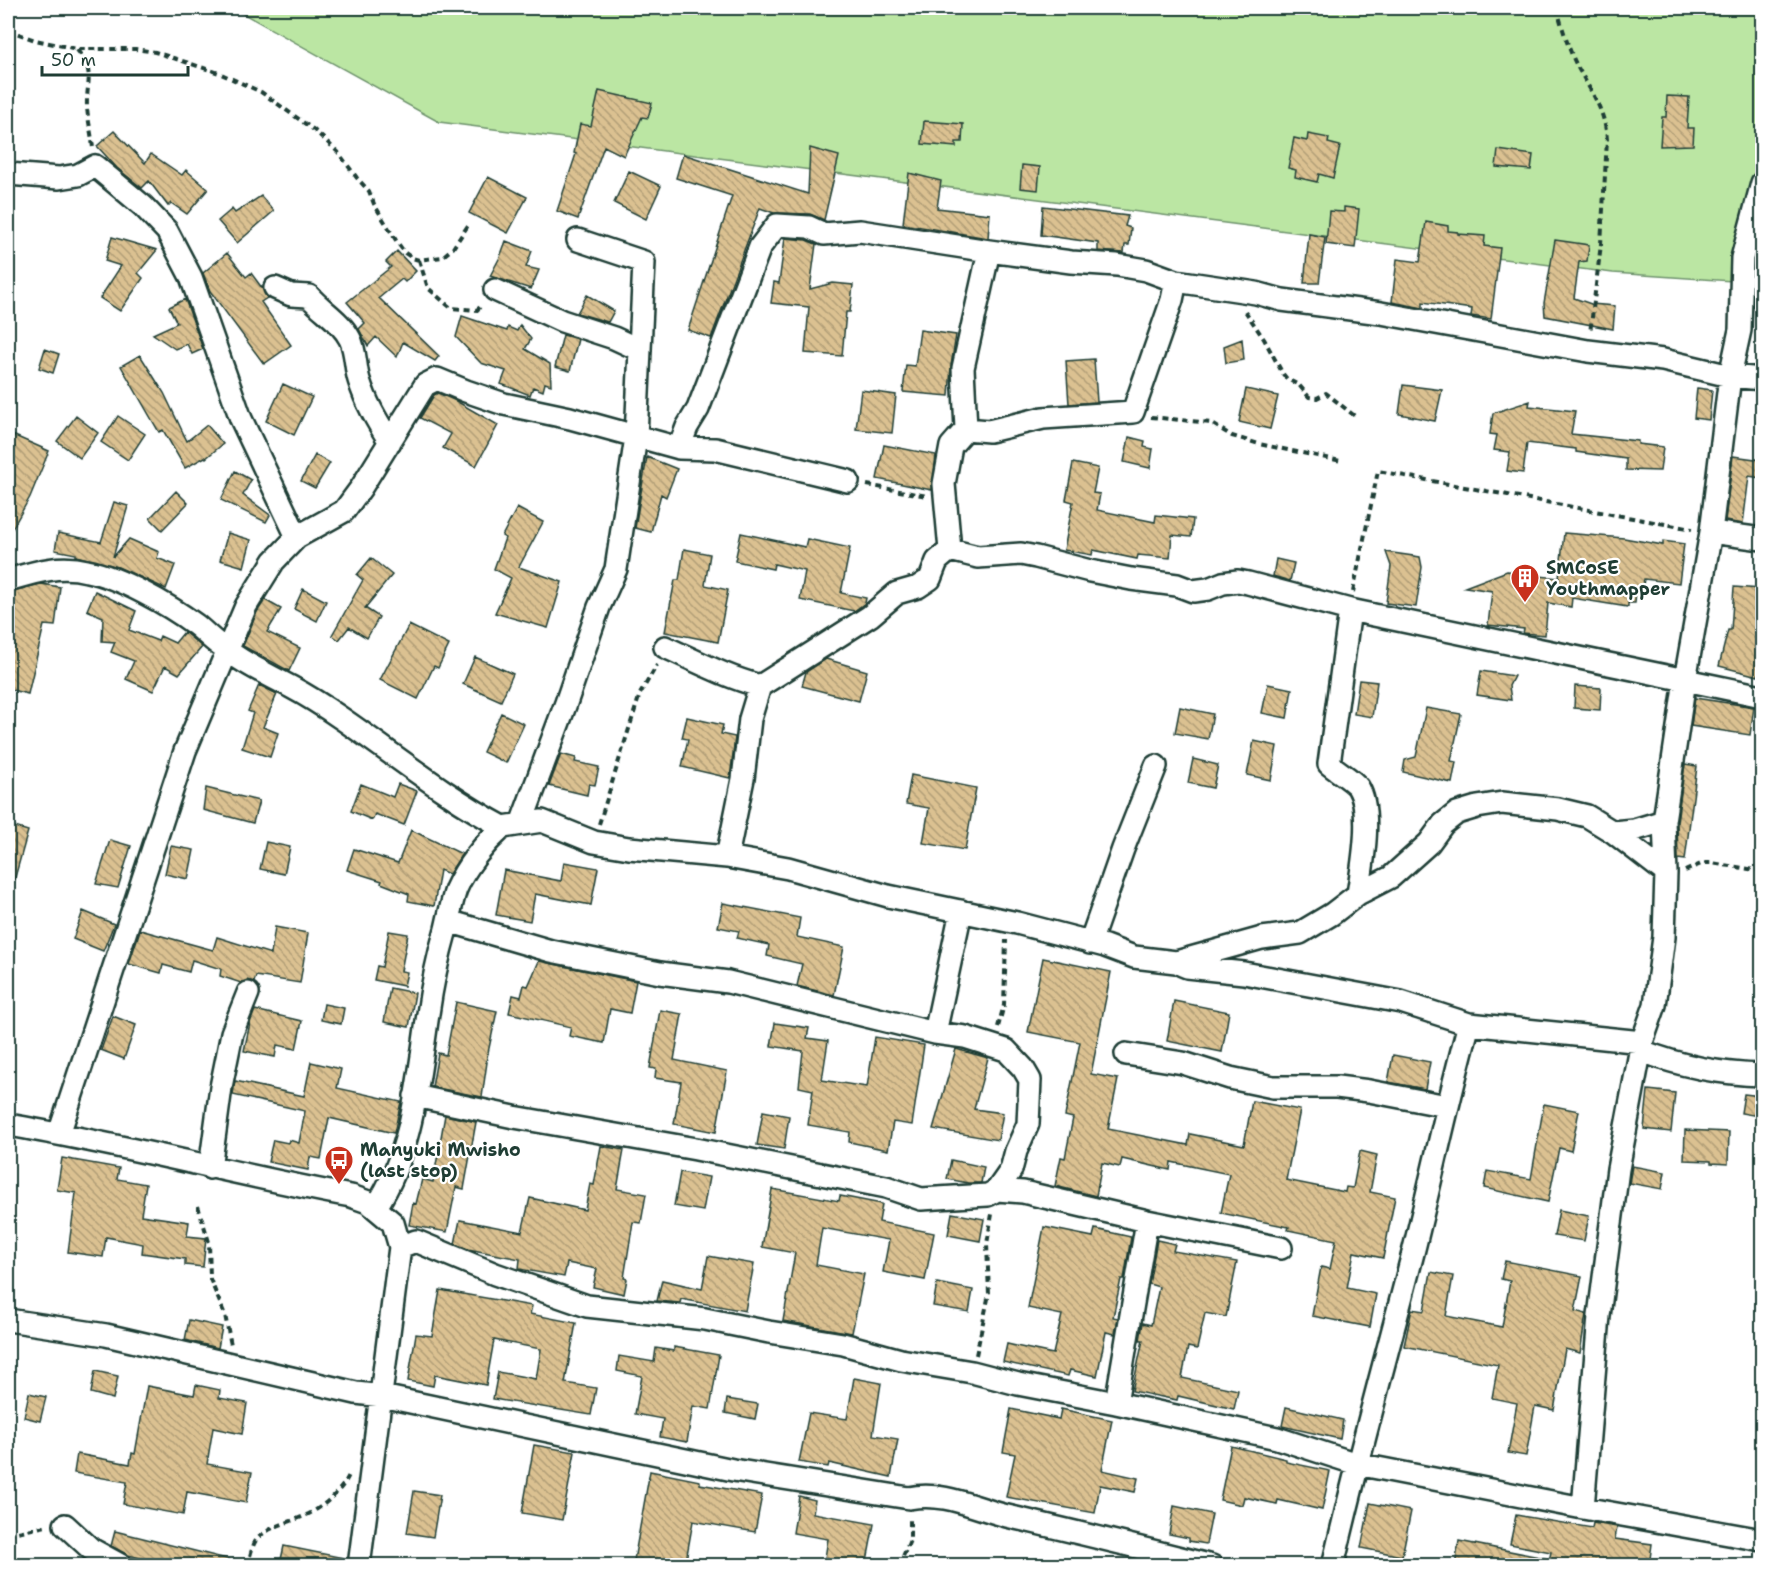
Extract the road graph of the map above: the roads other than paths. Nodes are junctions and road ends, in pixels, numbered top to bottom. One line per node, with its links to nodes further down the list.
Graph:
1 (8, 174): 17 (street)
2 (1762, 183): 9 (street)
3 (578, 240): 8 (street)
4 (989, 251): 5 (street); 11 (street); 14 (street)
5 (1176, 281): 9 (street); 11 (street)
6 (275, 288): 13 (street)
7 (495, 290): 8 (street)
8 (640, 350): 12 (street)
9 (1730, 376): 10 (street); 16 (street)
10 (1762, 379)
11 (966, 429): 19 (street)
12 (636, 437): 13 (street); 14 (street); 29 (street)
13 (390, 441): 17 (street)
14 (680, 448): 15 (street)
15 (848, 481)
16 (1711, 532): 18 (street); 24 (street)
17 (297, 537): 23 (street)
18 (1762, 539)
19 (950, 550): 21 (street); 25 (street)
20 (8, 580): 23 (street)
21 (1350, 610): 24 (street); 33 (street)
22 (665, 647): 25 (street)
23 (226, 651): 29 (street); 47 (street)
24 (1685, 680): 26 (street); 28 (street)
25 (759, 686): 31 (street)
26 (1762, 696)
27 (1156, 766): 36 (street)
28 (1664, 821): 30 (street); 32 (street)
29 (512, 825): 31 (street); 35 (street)
30 (1613, 832): 32 (street); 33 (street)
31 (727, 856): 34 (street)
32 (1666, 873): 41 (street)
33 (1358, 894): 37 (street)
34 (961, 911): 36 (street); 40 (street)
35 (448, 921): 40 (street); 44 (street)
36 (1090, 943): 37 (street)
37 (1176, 962): 39 (street)
38 (248, 993): 48 (street)
39 (1469, 1024): 41 (street); 45 (street)
40 (935, 1033): 49 (street)
41 (1642, 1047): 43 (street); 58 (street)
42 (1126, 1054): 45 (street)
43 (1762, 1075)
44 (415, 1096): 49 (street); 50 (street)
45 (1447, 1106): 57 (street)
46 (8, 1125): 47 (street)
47 (59, 1134): 48 (street)
48 (210, 1168): 50 (street)
49 (997, 1190): 51 (street)
50 (376, 1207): 52 (street)
51 (1147, 1221): 53 (street); 56 (street)
52 (400, 1247): 55 (street); 56 (street)
53 (1281, 1248)
54 (8, 1320): 55 (street)
55 (382, 1396): 62 (street); 63 (street)
56 (1116, 1403): 57 (street)
57 (1357, 1464): 58 (street); 64 (street)
58 (1583, 1508): 60 (street)
59 (64, 1525): 61 (street)
60 (1762, 1540)
61 (122, 1566)
62 (359, 1566)
63 (1212, 1566)
64 (1333, 1566)

